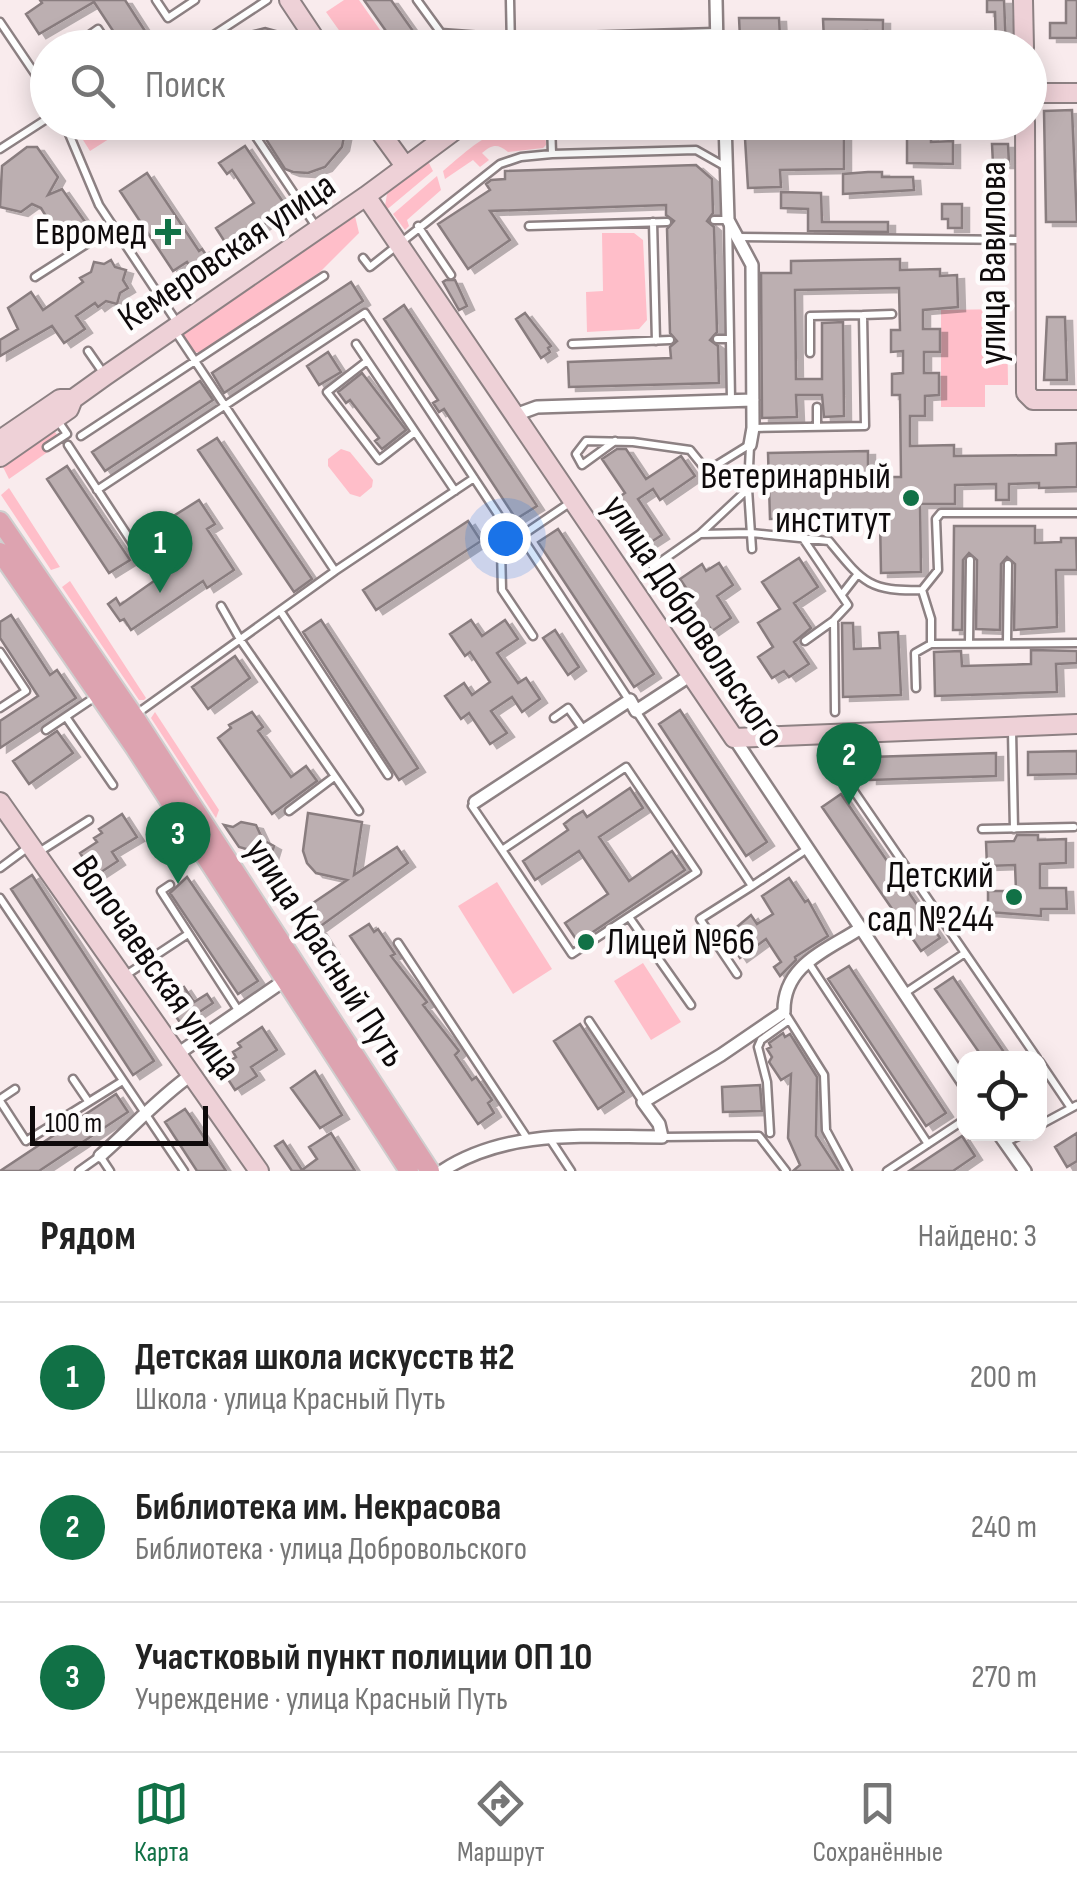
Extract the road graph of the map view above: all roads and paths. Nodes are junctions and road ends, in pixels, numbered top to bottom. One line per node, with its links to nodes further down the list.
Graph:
1 (156, 0): 2 (lane)
2 (194, 0)
3 (266, 0): 10 (lane)
4 (289, 0): 11 (street)
5 (417, 0): 12 (lane)
6 (510, 0): 13 (lane)
7 (716, 0): 14 (street)
8 (1023, 0): 15 (street)
9 (0, 22): 16 (lane)
10 (223, 30)
11 (310, 30)
12 (439, 30)
13 (511, 30)
14 (717, 30)
15 (1024, 30)
16 (30, 66)
17 (1047, 93): 18 (street)
18 (1077, 93)
19 (30, 130): 27 (lane)
20 (72, 140): 38 (lane)
21 (258, 140): 39 (lane)
22 (386, 140): 29 (street)
23 (441, 140): 29 (street, Кемеровская улица)
24 (551, 140): 28 (lane)
25 (725, 140): 30 (street)
26 (1025, 140): 41 (street, улица Вавилова)
27 (0, 149)
28 (552, 154): 30 (lane); 36 (lane)
29 (405, 166): 31 (street, Кемеровская улица)
30 (727, 168): 33 (street)
31 (366, 196): 39 (street, Кемеровская улица); 42 (street, улица Добровольского)
32 (714, 220): 33 (lane)
33 (728, 220): 40 (street); 51 (lane)
34 (652, 222): 35 (lane); 37 (lane); 53 (lane)
35 (667, 222)
36 (418, 226): 42 (lane); 44 (lane)
37 (529, 226)
38 (114, 227): 46 (lane); 49 (lane)
39 (317, 229): 49 (street, Кемеровская улица)
40 (738, 237): 41 (lane); 62 (street)
41 (1026, 240): 63 (street, улица Вавилова)
42 (399, 244): 43 (lane); 67 (street, улица Добровольского)
43 (363, 258)
44 (450, 274)
45 (324, 276): 58 (lane)
46 (35, 277)
47 (892, 314): 48 (lane)
48 (863, 315): 57 (lane); 69 (lane)
49 (176, 327): 58 (lane); 60 (street, Кемеровская улица)
50 (717, 339): 51 (lane)
51 (730, 339): 64 (lane)
52 (670, 340): 53 (lane)
53 (656, 341): 55 (lane)
54 (356, 344): 59 (lane)
55 (572, 344)
56 (88, 351): 60 (lane)
57 (810, 353)
58 (196, 360): 65 (lane); 72 (lane)
59 (367, 361): 71 (lane); 71 (lane)
60 (105, 376): 61 (street, Кемеровская улица)
61 (74, 399): 68 (street, Кемеровская улица); 73 (street, Кемеровская улица)
62 (753, 400): 64 (street); 70 (street)
63 (1077, 400)
64 (731, 401): 67 (street)
65 (226, 405): 79 (lane); 81 (lane); 96 (lane)
66 (817, 408): 69 (lane)
67 (515, 415): 83 (street, улица Добровольского)
68 (56, 418): 77 (lane); 78 (street, Кемеровская улица)
69 (817, 427): 70 (lane)
70 (753, 428): 76 (street)
71 (415, 432): 82 (lane)
72 (81, 436)
73 (0, 440)
74 (616, 441): 74 (lane); 76 (lane)
75 (68, 444): 81 (lane)
76 (750, 445): 80 (lane)
77 (47, 447)
78 (0, 456)
79 (474, 478): 82 (lane); 86 (lane)
80 (748, 489): 87 (lane); 88 (lane)
81 (97, 490): 93 (lane)
82 (455, 491): 96 (lane)
83 (572, 501): 89 (lane); 112 (street, улица Добровольского)
84 (1077, 513): 98 (lane)
85 (0, 521): 119 (main road, улица Красный Путь)
86 (503, 522)
87 (751, 533): 88 (lane); 90 (lane); 91 (lane)
88 (700, 534): 100 (lane)
89 (521, 536): 104 (lane); 115 (lane)
90 (803, 539): 97 (lane); 99 (lane)
91 (752, 548)
92 (0, 552): 114 (main road, улица Красный Путь)
93 (139, 552)
94 (970, 560): 107 (lane)
95 (1008, 564): 108 (lane)
96 (336, 572): 102 (lane)
97 (858, 575): 98 (lane); 99 (lane)
98 (922, 590): 110 (lane)
99 (843, 593): 103 (lane)
100 (678, 605)
101 (221, 606): 105 (lane)
102 (280, 612): 105 (lane); 126 (lane)
103 (834, 620): 106 (lane); 117 (lane)
104 (533, 636)
105 (241, 641): 119 (lane); 127 (lane)
106 (804, 642)
107 (969, 643): 108 (lane); 110 (lane)
108 (1007, 643): 109 (lane)
109 (1077, 643)
110 (931, 644): 113 (lane)
111 (0, 652): 116 (lane)
112 (691, 675): 115 (street); 125 (street, улица Добровольского)
113 (916, 688)
114 (99, 694): 118 (lane); 153 (main road, улица Красный Путь)
115 (633, 706): 124 (street); 143 (lane)
116 (0, 708)
117 (836, 712)
118 (66, 716): 123 (lane); 129 (lane)
119 (134, 716): 153 (main road, улица Красный Путь)
120 (554, 718): 124 (lane)
121 (1077, 724): 122 (street)
122 (1012, 725): 125 (street); 136 (lane)
123 (46, 730)
124 (584, 730): 131 (street)
125 (734, 738): 139 (street, улица Добровольского)
126 (388, 774)
127 (334, 777): 132 (lane); 133 (lane)
128 (845, 778): 151 (lane)
129 (113, 785)
130 (0, 802): 138 (street, Волочаевская улица)
131 (475, 802): 140 (lane)
132 (289, 811)
133 (359, 812)
134 (89, 820): 138 (lane)
135 (1074, 826): 136 (lane)
136 (1014, 828): 137 (lane)
137 (982, 829)
138 (34, 849): 141 (lane); 155 (street, Волочаевская улица)
139 (807, 849): 143 (lane); 148 (street, улица Добровольского)
140 (502, 850): 146 (lane); 146 (lane)
141 (0, 868)
142 (170, 885): 149 (lane)
143 (752, 886): 154 (lane)
144 (0, 898): 145 (lane)
145 (10, 912): 147 (lane); 167 (lane)
146 (629, 917): 157 (lane)
147 (0, 918)
148 (860, 928): 152 (street); 156 (street, улица Добровольского)
149 (188, 934): 155 (lane); 158 (lane)
150 (398, 943): 178 (lane)
151 (965, 953): 156 (lane); 161 (lane)
152 (808, 962): 159 (street); 181 (lane)
153 (291, 974): 158 (street); 187 (main road, улица Красный Путь); 188 (main road, улица Красный Путь)
154 (737, 974)
155 (124, 976): 162 (street, Волочаевская улица)
156 (905, 994): 163 (street, улица Добровольского)
157 (691, 1004)
158 (239, 1011): 162 (street)
159 (787, 1016): 171 (street); 176 (lane); 192 (lane)
160 (589, 1021): 171 (lane)
161 (1032, 1051)
162 (178, 1053): 165 (street, Волочаевская улица)
163 (957, 1072)
164 (1047, 1072): 172 (lane)
165 (192, 1075): 173 (street); 186 (street, Волочаевская улица)
166 (73, 1078): 170 (lane)
167 (121, 1082): 170 (lane); 173 (lane)
168 (15, 1089): 169 (lane)
169 (0, 1100): 170 (lane)
170 (88, 1101)
171 (644, 1102): 177 (street)
172 (1074, 1107): 174 (lane)
173 (147, 1114): 182 (street); 185 (lane)
174 (1047, 1121)
175 (957, 1125): 181 (lane)
176 (770, 1133)
177 (662, 1137): 179 (street); 191 (lane)
178 (527, 1138): 179 (street); 189 (street)
179 (550, 1138): 190 (lane)
180 (1004, 1141): 194 (street)
181 (928, 1144): 193 (lane)
182 (100, 1156): 183 (lane); 184 (lane)
183 (79, 1171)
184 (110, 1171)
185 (184, 1171)
186 (259, 1171)
187 (409, 1171)
188 (430, 1171)
189 (442, 1171)
190 (571, 1171)
191 (786, 1171)
192 (848, 1171)
193 (887, 1171)
194 (1025, 1171)

